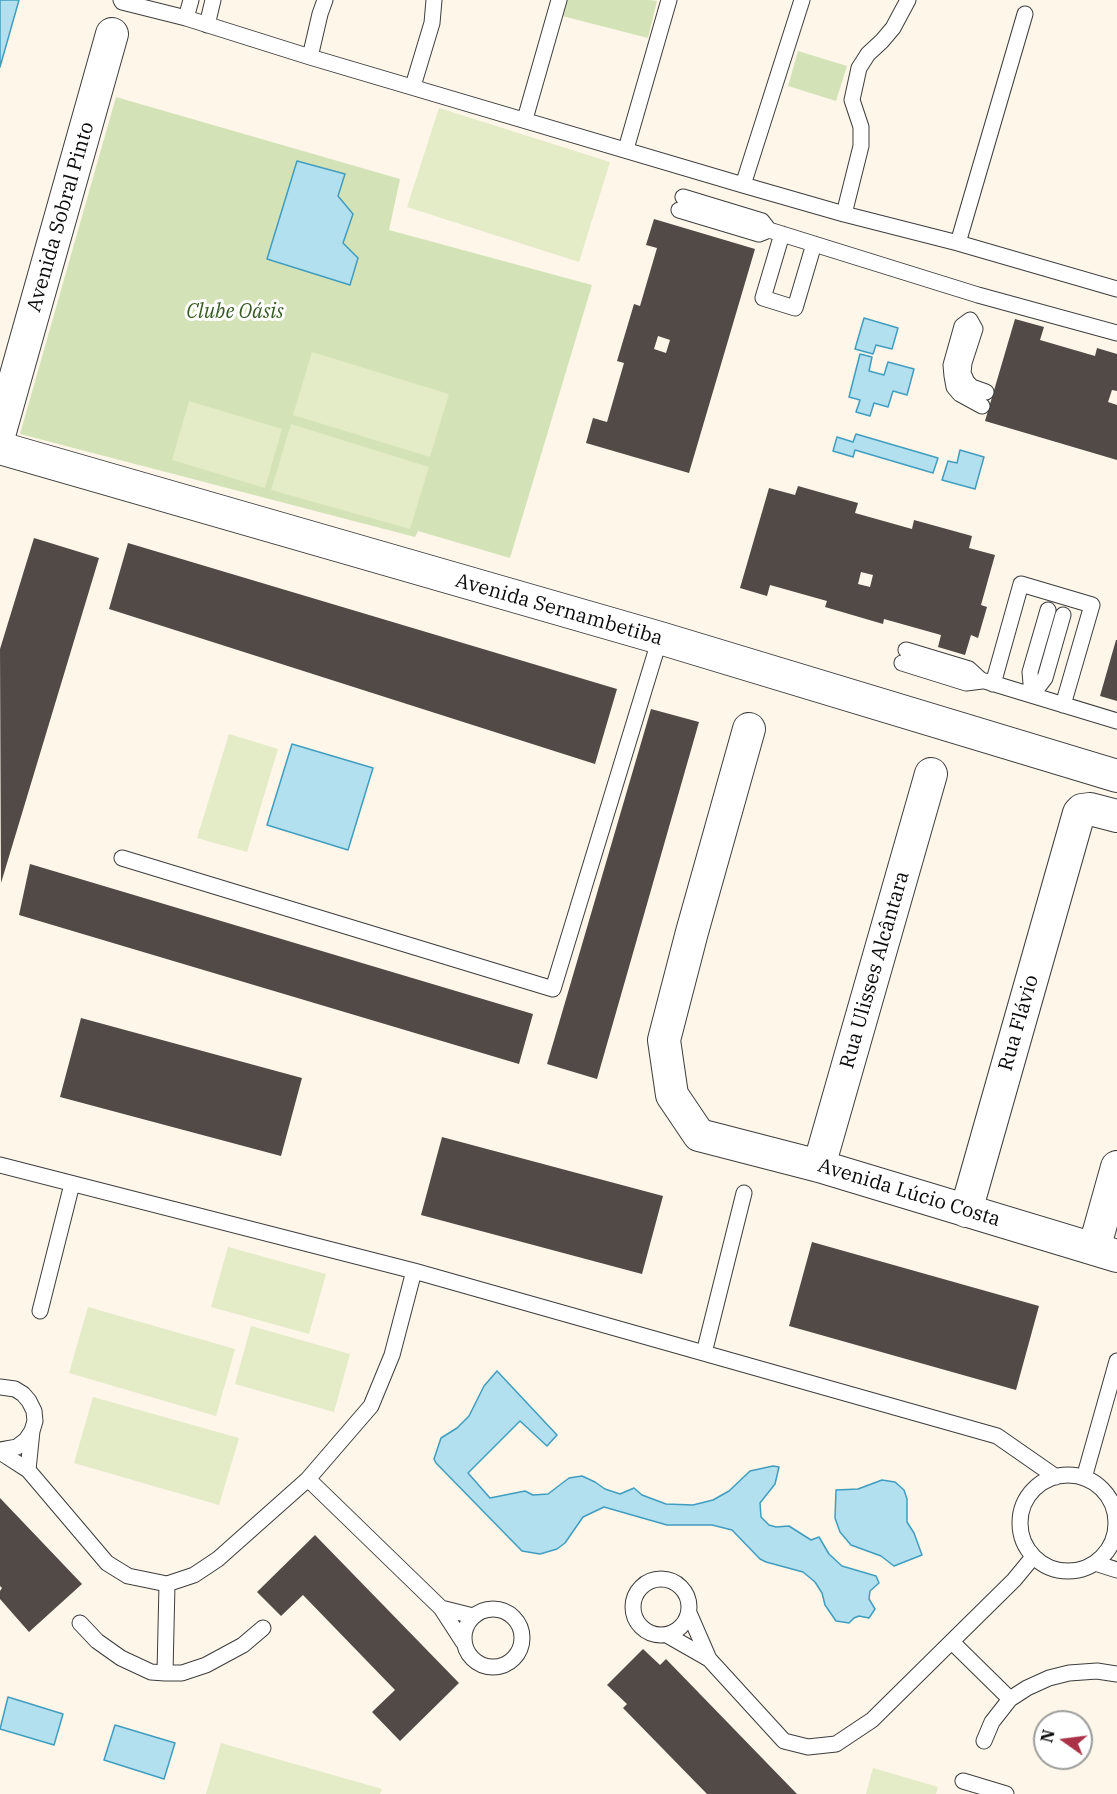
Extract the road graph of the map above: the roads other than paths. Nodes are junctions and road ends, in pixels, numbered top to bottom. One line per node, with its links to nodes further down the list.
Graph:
1 (191, 0): 11 (lane)
2 (213, 0): 12 (lane)
3 (325, 0): 13 (lane)
4 (434, 0): 14 (lane)
5 (559, 0): 15 (lane)
6 (669, 0): 16 (lane)
7 (802, 0): 17 (lane)
8 (908, 0): 19 (lane)
9 (118, 14): 11 (lane); 27 (street, Avenida Sobral Pinto)
10 (1025, 14): 21 (lane)
11 (186, 18): 12 (lane)
12 (207, 25): 13 (lane)
13 (310, 57): 14 (lane)
14 (413, 86): 15 (lane)
15 (525, 119): 16 (lane)
16 (626, 149): 17 (lane)
17 (743, 185): 19 (lane)
18 (681, 203): 20 (lane)
19 (844, 214): 21 (lane)
20 (776, 232): 22 (lane); 22 (lane)
21 (958, 243): 23 (lane)
22 (814, 244): 24 (lane)
23 (1117, 290)
24 (978, 295): 25 (lane); 26 (lane)
25 (1117, 333)
26 (984, 399)
27 (0, 432)
28 (0, 448): 30 (street, Avenida Sernambetiba)
29 (1055, 613): 33 (lane)
30 (660, 639): 38 (street, Avenida Sernambetiba); 40 (lane)
31 (904, 657): 32 (lane)
32 (988, 682): 33 (lane); 34 (lane)
33 (1032, 695): 34 (lane)
34 (1063, 705): 35 (lane)
35 (1117, 721)
36 (749, 729): 42 (street, Avenida Lúcio Costa)
37 (931, 774): 42 (street, Rua Ulisses Alcântara)
38 (1117, 776)
39 (1117, 816): 46 (street, Rua Flávio)
40 (122, 858)
41 (0, 1165): 44 (lane)
42 (819, 1166): 46 (street, Avenida Lúcio Costa)
43 (1117, 1167): 47 (street)
44 (72, 1184): 48 (lane); 49 (lane)
45 (744, 1192): 50 (lane)
46 (966, 1211): 47 (street, Avenida Lúcio Costa)
47 (1106, 1252)
48 (414, 1271): 50 (lane); 58 (lane)
49 (40, 1311)
50 (704, 1353): 56 (lane)
51 (1117, 1361): 57 (lane)
52 (0, 1387): 53 (lane)
53 (32, 1431): 54 (lane); 55 (lane)
54 (0, 1451): 55 (lane)
55 (28, 1470): 63 (lane)
56 (1056, 1477): 57 (lane); 60 (lane)
57 (1084, 1478): 59 (lane)
58 (308, 1479): 63 (lane); 64 (lane)
59 (1115, 1507): 61 (lane)
60 (1034, 1557): 61 (lane); 71 (lane)
61 (1095, 1563): 62 (lane)
62 (1117, 1569)
63 (167, 1584): 73 (lane)
64 (441, 1608): 66 (lane); 70 (lane)
65 (688, 1613): 69 (lane); 69 (lane); 72 (lane)
66 (473, 1616): 70 (lane); 70 (lane)
67 (80, 1623): 73 (lane)
68 (263, 1628): 73 (lane)
69 (667, 1635): 72 (lane)
70 (463, 1642)
71 (952, 1642): 72 (lane); 75 (lane)
72 (709, 1659)
73 (165, 1673)
74 (1117, 1674): 75 (lane)
75 (1010, 1699): 76 (lane)
76 (984, 1742)
77 (963, 1781): 78 (lane)
78 (1006, 1794)

